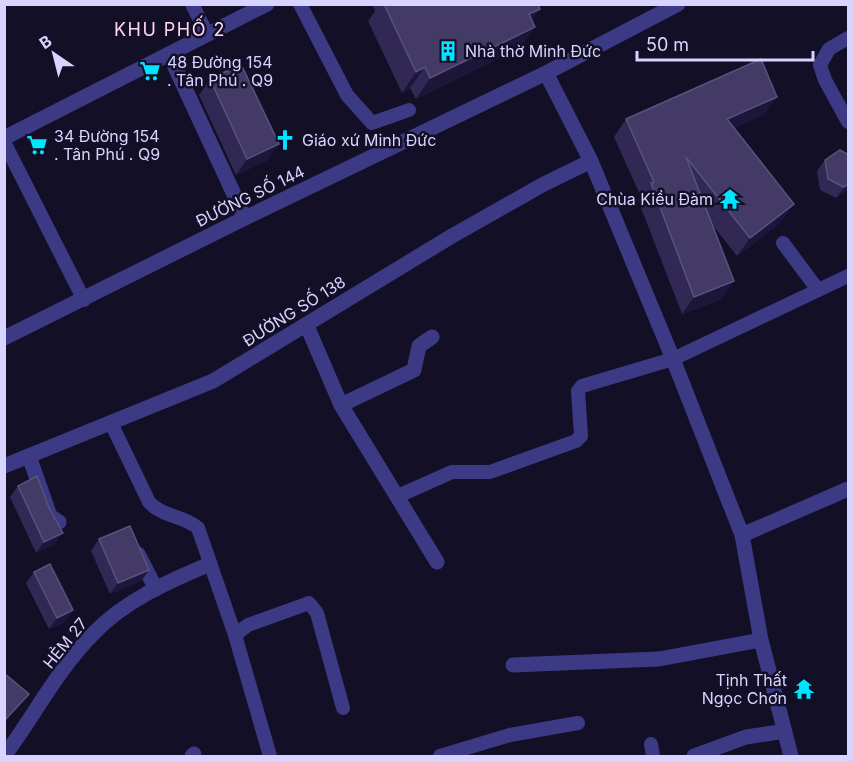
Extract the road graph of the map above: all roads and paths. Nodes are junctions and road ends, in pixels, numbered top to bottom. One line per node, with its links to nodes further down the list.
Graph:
1 (192, 4): 5 (lane)
2 (267, 4): 5 (street)
3 (300, 4): 9 (lane)
4 (678, 4): 8 (street)
5 (207, 34): 7 (street)
6 (849, 38): 10 (lane)
7 (169, 54): 11 (street); 13 (street)
8 (546, 73): 12 (street); 13 (street, ĐƯỜNG SỐ 144)
9 (409, 110)
10 (849, 122)
11 (4, 140): 17 (lane)
12 (591, 161): 18 (street, ĐƯỜNG SỐ 138); 21 (street)
13 (245, 218): 17 (street, ĐƯỜNG SỐ 144)
14 (783, 243): 16 (lane)
15 (849, 276): 16 (lane)
16 (818, 290): 21 (lane)
17 (84, 300): 20 (street, ĐƯỜNG SỐ 144)
18 (307, 326): 22 (street); 23 (street, ĐƯỜNG SỐ 138)
19 (432, 337): 22 (street)
20 (4, 338)
21 (674, 359): 27 (lane); 29 (street)
22 (341, 405): 27 (street)
23 (111, 423): 24 (street, ĐƯỜNG SỐ 138); 32 (lane)
24 (29, 456): 25 (street, ĐƯỜNG SỐ 138); 28 (street)
25 (4, 466)
26 (849, 489): 29 (street)
27 (398, 496): 31 (street)
28 (58, 522)
29 (742, 535): 35 (street)
30 (138, 553): 33 (street)
31 (437, 562)
32 (210, 564): 33 (street, HẺM 27); 34 (lane)
33 (156, 589): 40 (street, HẺM 27)
34 (235, 635): 37 (lane); 41 (lane)
35 (760, 640): 36 (street); 39 (street)
36 (513, 665)
37 (344, 708)
38 (578, 723): 42 (lane)
39 (785, 731): 43 (street); 44 (street)
40 (4, 756)
41 (270, 756)
42 (440, 756)
43 (694, 756)
44 (791, 756)

